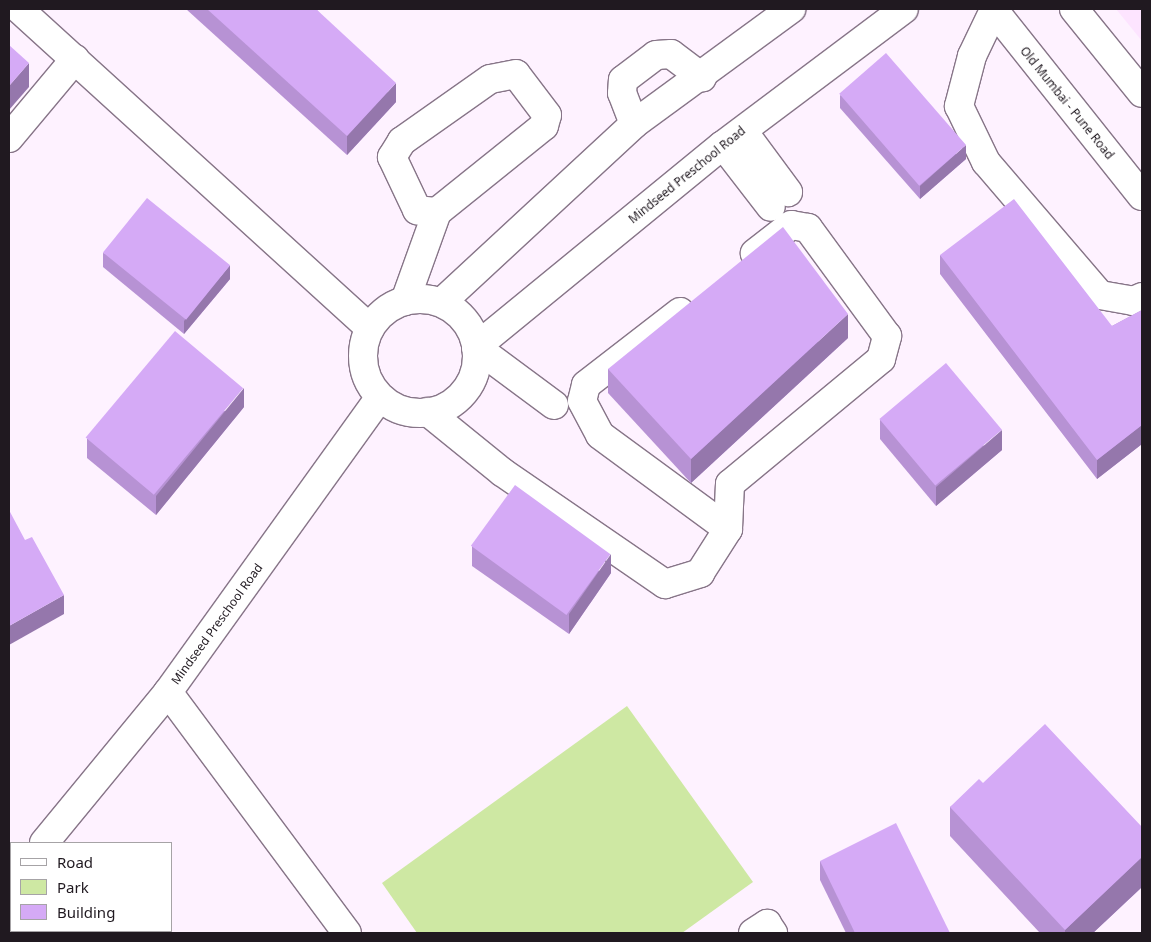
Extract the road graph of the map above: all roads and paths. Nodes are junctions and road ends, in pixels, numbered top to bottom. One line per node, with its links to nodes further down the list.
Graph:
1 (19, 9): 6 (street)
2 (791, 9): 7 (street)
3 (904, 9): 11 (street, Mindseed Preschool Road)
4 (1074, 9): 8 (street)
5 (993, 10): 12 (street, Old Mumbai - Pune Road); 17 (street)
6 (75, 59): 10 (street); 20 (street)
7 (702, 77): 9 (street); 9 (street)
8 (1142, 93)
9 (634, 124): 19 (street)
10 (9, 138)
11 (733, 138): 13 (street); 21 (street, Mindseed Preschool Road)
12 (1142, 196)
13 (780, 200)
14 (437, 212): 14 (street); 18 (street)
15 (730, 272): 25 (street)
16 (700, 296): 25 (street)
17 (1142, 297)
18 (405, 301): 19 (street); 20 (street)
19 (442, 302): 21 (street)
20 (370, 328): 22 (street)
21 (476, 347): 23 (street); 24 (street)
22 (380, 397): 24 (street); 26 (street, Mindseed Preschool Road)
23 (554, 405)
24 (428, 412): 25 (street)
25 (728, 529)
26 (168, 692): 27 (street, Mindseed Preschool Road); 28 (street)
27 (45, 842)
28 (347, 933)
29 (753, 933): 30 (street)
30 (773, 933)

